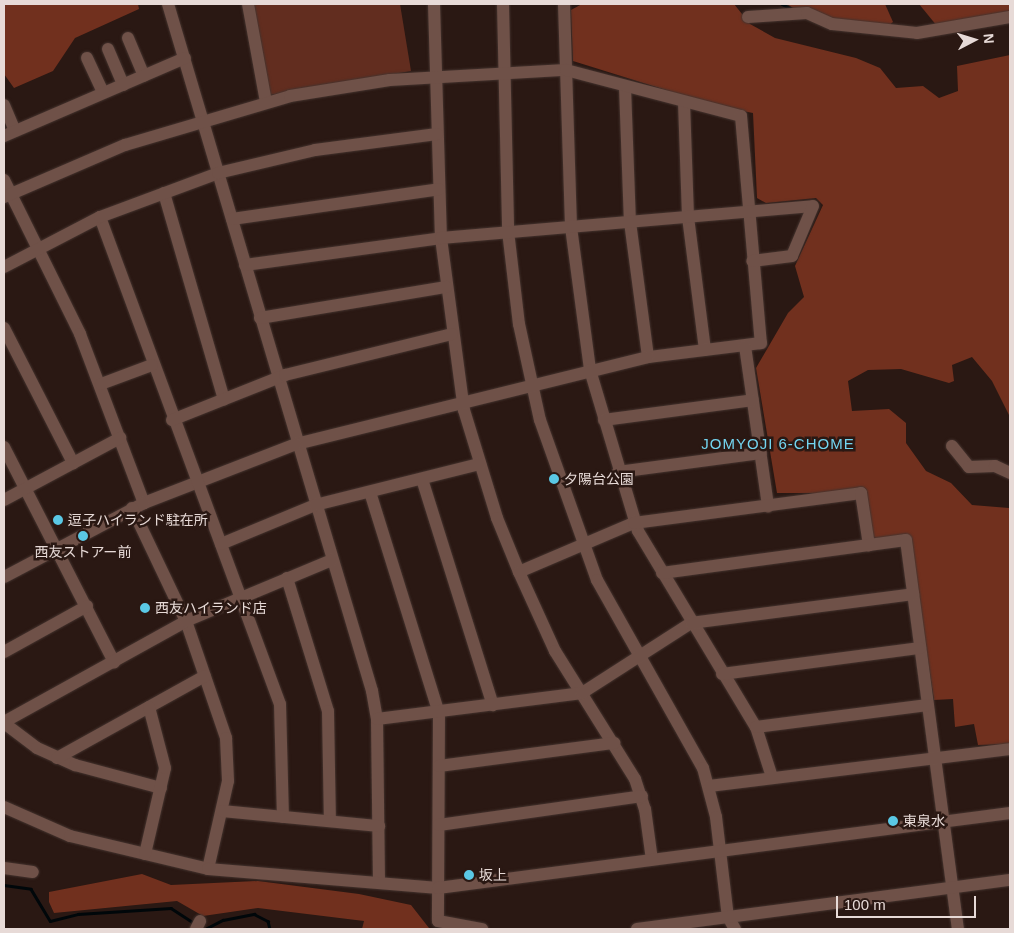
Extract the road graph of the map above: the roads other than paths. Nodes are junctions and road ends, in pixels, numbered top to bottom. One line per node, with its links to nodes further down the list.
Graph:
1 (168, 4): 11 (street)
2 (248, 4): 19 (street)
3 (434, 4): 15 (street)
4 (503, 4): 13 (street)
5 (564, 4): 12 (street)
6 (748, 17): 7 (street)
7 (1010, 17)
8 (128, 38): 14 (street)
9 (108, 49): 16 (street)
10 (87, 58): 18 (street)
11 (185, 58): 14 (street); 22 (street)
12 (566, 70): 13 (street); 17 (street); 35 (street)
13 (505, 73): 15 (street); 36 (street)
14 (144, 76): 16 (street)
15 (436, 76): 19 (street); 24 (street)
16 (123, 85): 18 (street)
17 (625, 87): 20 (street); 34 (street)
18 (103, 94): 23 (street)
19 (266, 102): 22 (street)
20 (684, 102): 30 (street); 32 (street)
21 (4, 105): 23 (street)
22 (203, 119): 25 (street); 29 (street)
23 (9, 133)
24 (437, 134): 25 (street); 27 (street)
25 (218, 173): 28 (street); 33 (street)
26 (4, 180): 29 (street)
27 (439, 189): 33 (street); 37 (street)
28 (164, 193): 31 (street); 54 (street)
29 (7, 195): 38 (street)
30 (746, 212): 32 (street); 39 (street); 39 (street)
31 (100, 217): 38 (street); 49 (street)
32 (688, 217): 34 (street); 47 (street)
33 (232, 219): 41 (street)
34 (630, 222): 35 (street); 48 (street)
35 (571, 227): 36 (street); 50 (street)
36 (508, 232): 37 (street); 53 (street)
37 (441, 238): 41 (street); 42 (street)
38 (37, 247): 40 (street); 52 (street)
39 (752, 261): 46 (street)
40 (4, 266)
41 (245, 266): 43 (street)
42 (446, 287): 43 (street); 45 (street)
43 (260, 318): 51 (street)
44 (4, 328): 64 (street)
45 (452, 334): 51 (street); 55 (street)
46 (745, 346): 47 (street); 56 (street)
47 (705, 350): 48 (street)
48 (648, 358): 50 (street)
49 (152, 364): 52 (street); 57 (street)
50 (590, 370): 53 (street); 58 (street)
51 (276, 378): 54 (street); 60 (street)
52 (101, 384): 59 (street)
53 (531, 385): 55 (street); 79 (street)
54 (224, 398): 57 (street)
55 (462, 400): 60 (street); 65 (street)
56 (753, 400): 58 (street); 63 (street)
57 (172, 420): 69 (street)
58 (604, 420): 66 (street)
59 (120, 438): 64 (street); 73 (street)
60 (296, 444): 69 (street); 74 (street)
61 (952, 446): 67 (street)
62 (4, 447): 70 (street)
63 (760, 453): 66 (street); 75 (street)
64 (73, 463): 70 (street)
65 (480, 464): 68 (street); 82 (street)
66 (618, 472): 76 (street)
67 (1010, 473)
68 (422, 479): 71 (street); 98 (street)
69 (194, 482): 73 (street); 77 (street)
70 (28, 487): 72 (street); 78 (street)
71 (370, 492): 74 (street); 101 (street)
72 (4, 500)
73 (138, 505): 78 (street); 89 (street)
74 (315, 505): 77 (street); 81 (street)
75 (768, 506): 76 (street); 80 (street)
76 (634, 523): 79 (street); 83 (street)
77 (221, 544): 87 (street)
78 (58, 545): 84 (street); 88 (street)
79 (582, 545): 82 (street); 93 (street)
80 (869, 545): 83 (street); 86 (street)
81 (332, 560): 85 (street); 102 (street)
82 (519, 572): 97 (street)
83 (662, 573): 90 (street)
84 (4, 577)
85 (287, 578): 87 (street); 118 (street)
86 (913, 594): 90 (street); 91 (street)
87 (243, 596): 89 (street); 117 (street)
88 (88, 606): 92 (street); 94 (street)
89 (186, 621): 94 (street); 96 (street)
90 (691, 623): 93 (street); 95 (street)
91 (920, 648): 95 (street); 99 (street)
92 (4, 652)
93 (638, 658): 97 (street); 111 (street)
94 (114, 662): 103 (street)
95 (722, 674): 104 (street)
96 (206, 676): 100 (street); 115 (street)
97 (582, 693): 98 (street); 105 (street)
98 (493, 705): 101 (street)
99 (928, 705): 104 (street); 107 (street)
100 (149, 707): 108 (street); 112 (street)
101 (439, 712): 102 (street); 109 (street)
102 (377, 719): 121 (street)
103 (4, 723): 108 (street)
104 (756, 727): 110 (street)
105 (614, 743): 109 (street); 113 (street)
106 (1010, 749): 107 (street)
107 (934, 757): 110 (street); 119 (street)
108 (57, 758): 112 (street)
109 (439, 766): 120 (street)
110 (772, 778): 111 (street)
111 (709, 786): 122 (street)
112 (161, 788): 123 (street)
113 (642, 796): 120 (street); 124 (street)
114 (4, 807): 123 (street)
115 (222, 811): 117 (street); 126 (street)
116 (1010, 812): 119 (street)
117 (283, 817): 118 (street)
118 (330, 821): 121 (street)
119 (943, 821): 122 (street); 130 (street)
120 (439, 824): 131 (street)
121 (379, 826): 129 (street)
122 (720, 851): 124 (street); 132 (street)
123 (145, 854): 126 (street)
124 (652, 860): 131 (street)
125 (4, 868): 127 (street)
126 (208, 869): 129 (street)
127 (33, 872)
128 (1010, 880): 130 (street)
129 (379, 883): 131 (street)
130 (952, 887): 132 (street); 136 (street)
131 (438, 888): 133 (street)
132 (728, 917): 134 (street); 135 (street)
133 (482, 929)
134 (637, 929)
135 (736, 929)
136 (958, 929)

